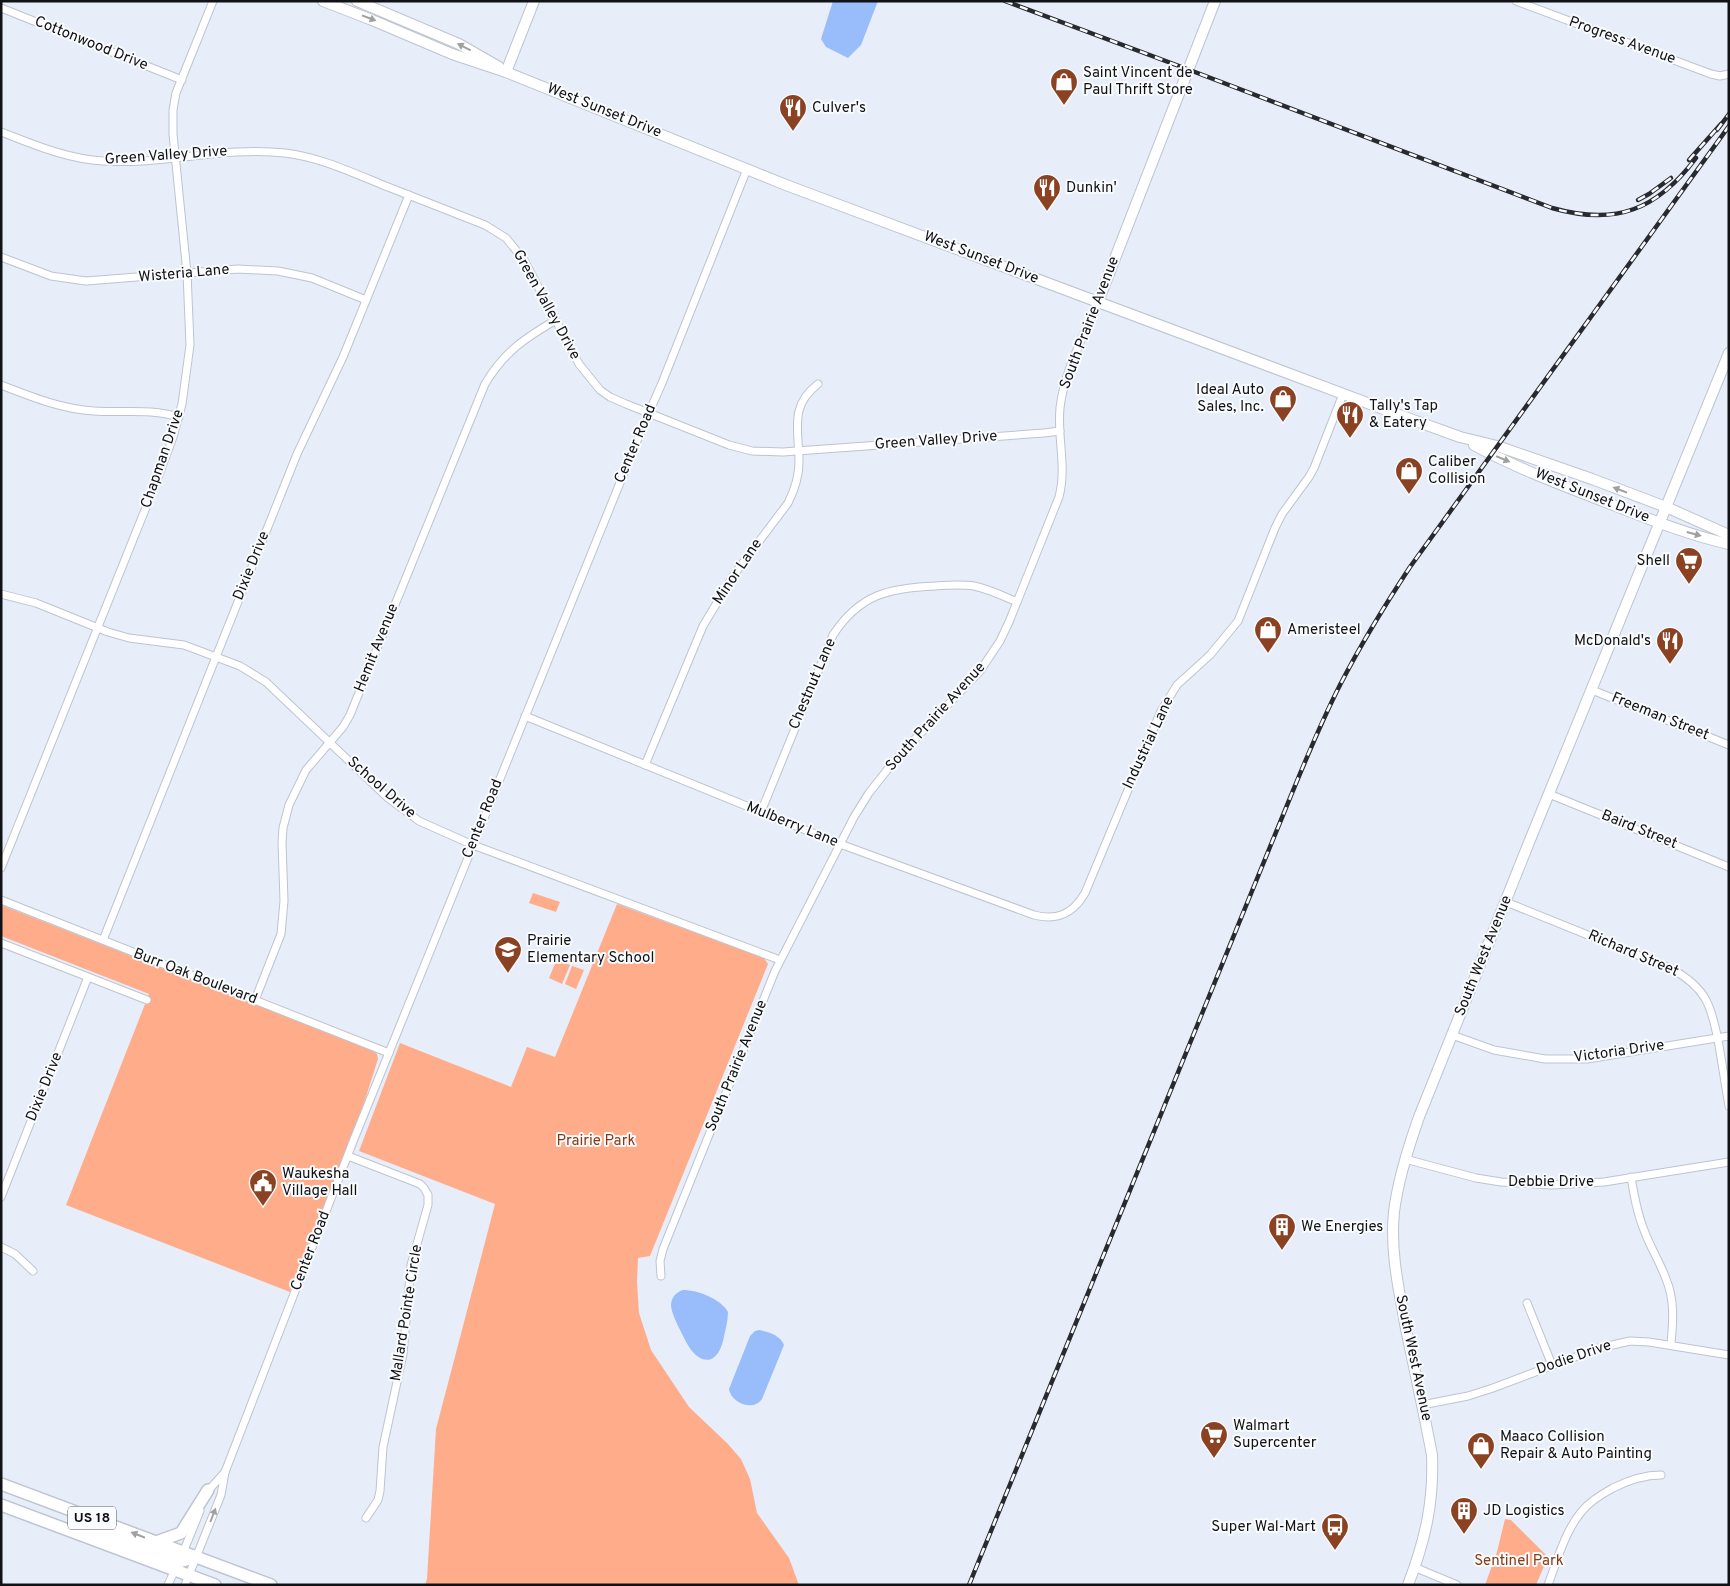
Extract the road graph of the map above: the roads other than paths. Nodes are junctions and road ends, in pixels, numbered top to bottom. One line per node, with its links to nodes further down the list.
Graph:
1 (213, 1): 10 (street, Chapman Drive)
2 (323, 1): 8 (main road, West Sunset Drive, one-way to 8)
3 (357, 1): 8 (main road, West Sunset Drive, one-way to 3)
4 (534, 1): 8 (main road)
5 (1215, 1): 18 (main road, South Prairie Avenue)
6 (1516, 1): 9 (street, Progress Avenue)
7 (1, 8): 10 (street, Cottonwood Drive)
8 (506, 72): 13 (main road, West Sunset Drive)
9 (1729, 74)
10 (182, 80): 12 (street, Chapman Drive)
11 (1, 132): 12 (street, Green Valley Drive)
12 (176, 157): 14 (street, Green Valley Drive); 16 (street, Chapman Drive)
13 (747, 169): 18 (main road, West Sunset Drive); 24 (street, Center Road)
14 (409, 195): 17 (street, Dixie Drive); 19 (street, Green Valley Drive)
15 (1, 257): 16 (street, Wisteria Lane)
16 (186, 274): 17 (street, Wisteria Lane); 25 (street, Chapman Drive)
17 (366, 300): 36 (street, Dixie Drive)
18 (1098, 302): 23 (main road, West Sunset Drive); 26 (street, South Prairie Avenue)
19 (556, 320): 24 (street, Green Valley Drive); 39 (street, Hemit Avenue)
20 (1729, 352): 29 (main road, South West Avenue)
21 (818, 384): 28 (street, Minor Lane)
22 (1, 385): 25 (street)
23 (1342, 394): 27 (main road, West Sunset Drive); 50 (street, Industrial Lane)
24 (648, 413): 28 (street, Green Valley Drive); 38 (street, Center Road)
25 (179, 417): 35 (street, Chapman Drive)
26 (1060, 431): 28 (street, Green Valley Drive); 34 (street, South Prairie Avenue)
27 (1460, 437): 29 (main road, West Sunset Drive, one-way to 27); 30 (main road, West Sunset Drive, one-way to 30)
28 (798, 451): 41 (street, Minor Lane)
29 (1666, 507): 30 (main road, South West Avenue); 31 (main road, West Sunset Drive)
30 (1659, 523): 32 (main road, West Sunset Drive, one-way to 32); 37 (main road, South West Avenue)
31 (1729, 535)
32 (1729, 544)
33 (1, 594): 35 (street, School Drive)
34 (1017, 602): 43 (street, Chestnut Lane); 44 (street, South Prairie Avenue)
35 (98, 628): 36 (street, School Drive); 47 (street, Chapman Drive)
36 (217, 656): 39 (street, School Drive); 51 (street, Dixie Drive)
37 (1592, 690): 40 (street, Freeman Street); 42 (main road, South West Avenue)
38 (525, 716): 41 (street, Mulberry Lane); 45 (street, Center Road)
39 (330, 743): 45 (street, School Drive); 56 (street, Hemit Avenue)
40 (1729, 745)
41 (645, 765): 43 (street, Mulberry Lane)
42 (1549, 794): 46 (street, Baird Street); 49 (main road, South West Avenue)
43 (761, 812): 44 (street, Mulberry Lane)
44 (840, 844): 50 (street, Mulberry Lane); 53 (street, South Prairie Avenue)
45 (473, 845): 53 (street, School Drive); 60 (street, Center Road)
46 (1729, 867)
47 (1, 868)
48 (1, 900): 51 (street, Burr Oak Boulevard)
49 (1506, 902): 57 (main road, South West Avenue); 59 (street, Richard Street)
50 (1064, 915)
51 (103, 940): 56 (street, Burr Oak Boulevard)
52 (1, 943): 54 (street)
53 (780, 960): 69 (street, South Prairie Avenue)
54 (88, 977): 55 (street); 66 (street, Dixie Drive)
55 (147, 1000)
56 (255, 1000): 60 (street, Burr Oak Boulevard)
57 (1452, 1035): 59 (street, Victoria Drive); 63 (main road, South West Avenue)
58 (1729, 1036): 59 (street, Victoria Drive)
59 (1717, 1038): 61 (street, Richard Street)
60 (389, 1053): 62 (street, Center Road)
61 (1729, 1106)
62 (348, 1156): 75 (street, Center Road); 80 (street, Mallard Pointe Circle)
63 (1405, 1159): 65 (street, Debbie Drive); 74 (main road, South West Avenue)
64 (1729, 1162): 65 (street, Debbie Drive)
65 (1631, 1177): 71 (street)
66 (1, 1197)
67 (1, 1247): 68 (street)
68 (33, 1271)
69 (662, 1276)
70 (1527, 1303): 73 (street)
71 (1671, 1344): 72 (street, Dodie Drive); 73 (street, Dodie Drive)
72 (1729, 1355)
73 (1552, 1365): 74 (street, Dodie Drive)
74 (1422, 1405): 84 (main road, South West Avenue)
75 (225, 1472): 78 (street, Center Road); 82 (street, Center Road, one-way to 75)
76 (1661, 1475): 92 (street)
77 (1, 1484): 81 (main road, US 18, one-way to 77)
78 (208, 1490): 81 (main road); 83 (street, Center Road)
79 (1, 1505): 83 (main road, US 18)
80 (366, 1518)
81 (156, 1542): 83 (main road, US 18)
82 (196, 1560): 83 (main road, US 18); 83 (main road); 85 (street, Center Road); 88 (main road); 89 (main road, US 18)
83 (179, 1561): 85 (main road, US 18); 87 (street, Center Road)
84 (1414, 1567): 90 (main road, South West Avenue); 91 (street)
85 (187, 1580): 86 (main road, US 18)
86 (209, 1584)
87 (168, 1585)
88 (254, 1585)
89 (271, 1585)
90 (1408, 1585)
91 (1457, 1585)
92 (1548, 1585)

